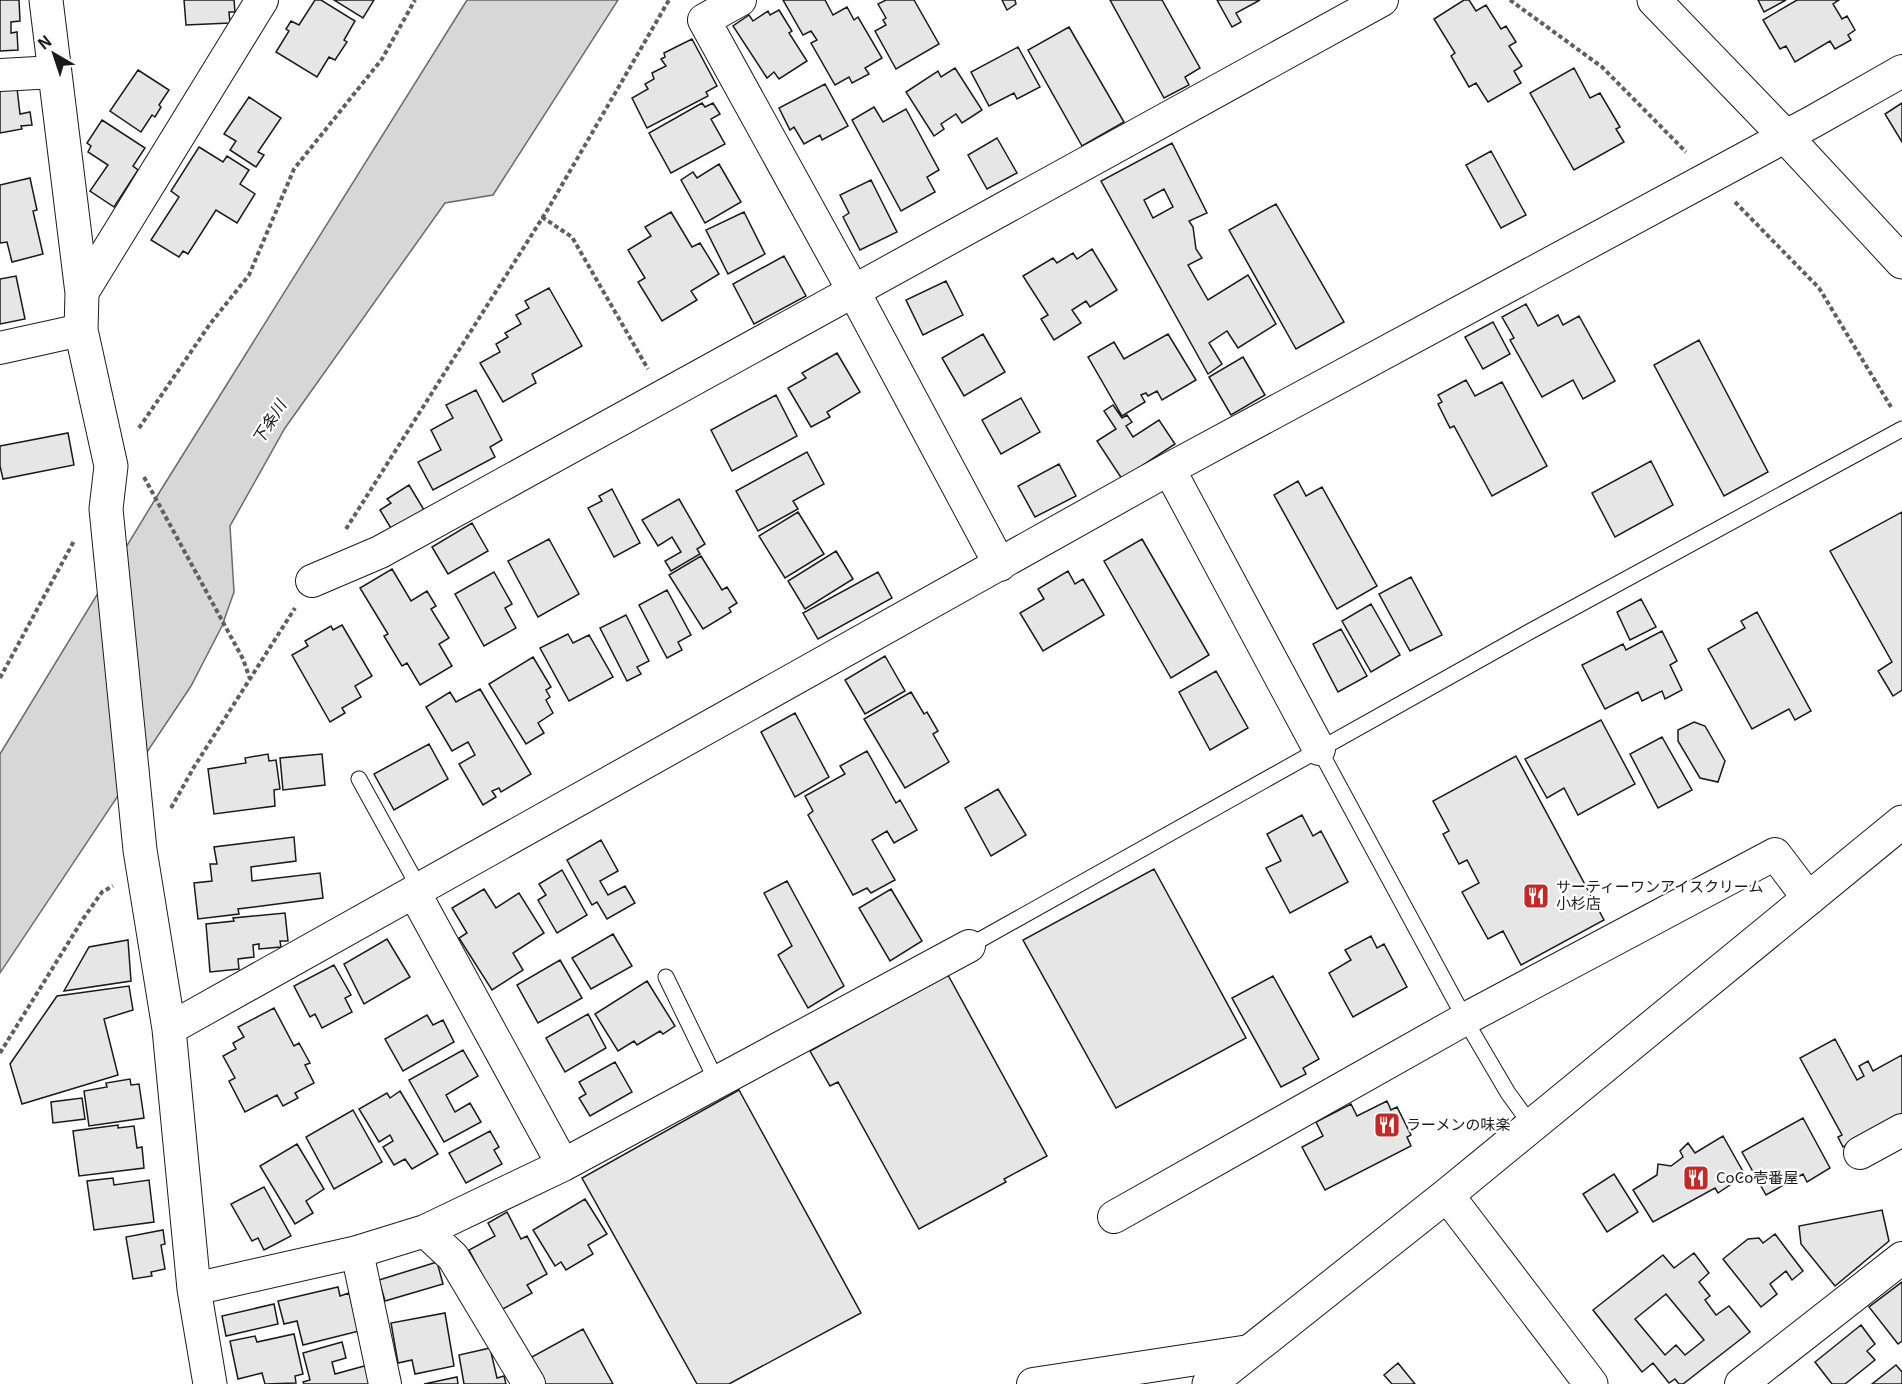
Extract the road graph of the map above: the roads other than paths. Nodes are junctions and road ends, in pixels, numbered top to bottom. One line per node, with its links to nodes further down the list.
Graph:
1 (46, 0): 7 (street)
2 (262, 0): 12 (street)
3 (740, 0): 11 (street)
4 (1382, 0): 11 (street)
5 (1654, 0): 9 (street)
6 (1902, 71): 9 (street)
7 (55, 72): 8 (street); 12 (street)
8 (0, 75)
9 (1785, 136): 10 (street); 16 (street)
10 (1902, 262)
11 (854, 292): 17 (street); 18 (street)
12 (82, 293): 13 (street)
13 (81, 330): 14 (street); 27 (street)
14 (0, 348)
15 (1902, 429): 19 (lane)
16 (1169, 470): 17 (street); 19 (street)
17 (1000, 565): 22 (street)
18 (312, 581)
19 (1319, 749): 24 (lane); 26 (lane)
20 (359, 779): 22 (lane)
21 (1902, 822): 23 (street)
22 (414, 892): 27 (street); 32 (street)
23 (1809, 899): 26 (street); 29 (street)
24 (969, 946): 28 (street)
25 (666, 977): 28 (lane)
26 (1465, 1019): 29 (lane); 34 (street)
27 (170, 1029): 38 (street)
28 (717, 1082): 32 (street)
29 (1532, 1126): 33 (street)
30 (1902, 1130): 31 (street)
31 (1860, 1153)
32 (563, 1165): 35 (street)
33 (1447, 1195): 39 (street); 46 (street)
34 (1114, 1217)
35 (425, 1231): 36 (street); 43 (street)
36 (357, 1252): 38 (street); 42 (street)
37 (1902, 1258): 40 (street)
38 (194, 1289): 41 (street)
39 (1249, 1351): 44 (street); 45 (street)
40 (1761, 1378)
41 (210, 1384)
42 (385, 1384)
43 (529, 1384)
44 (1033, 1384)
45 (1209, 1384)
46 (1591, 1384)

